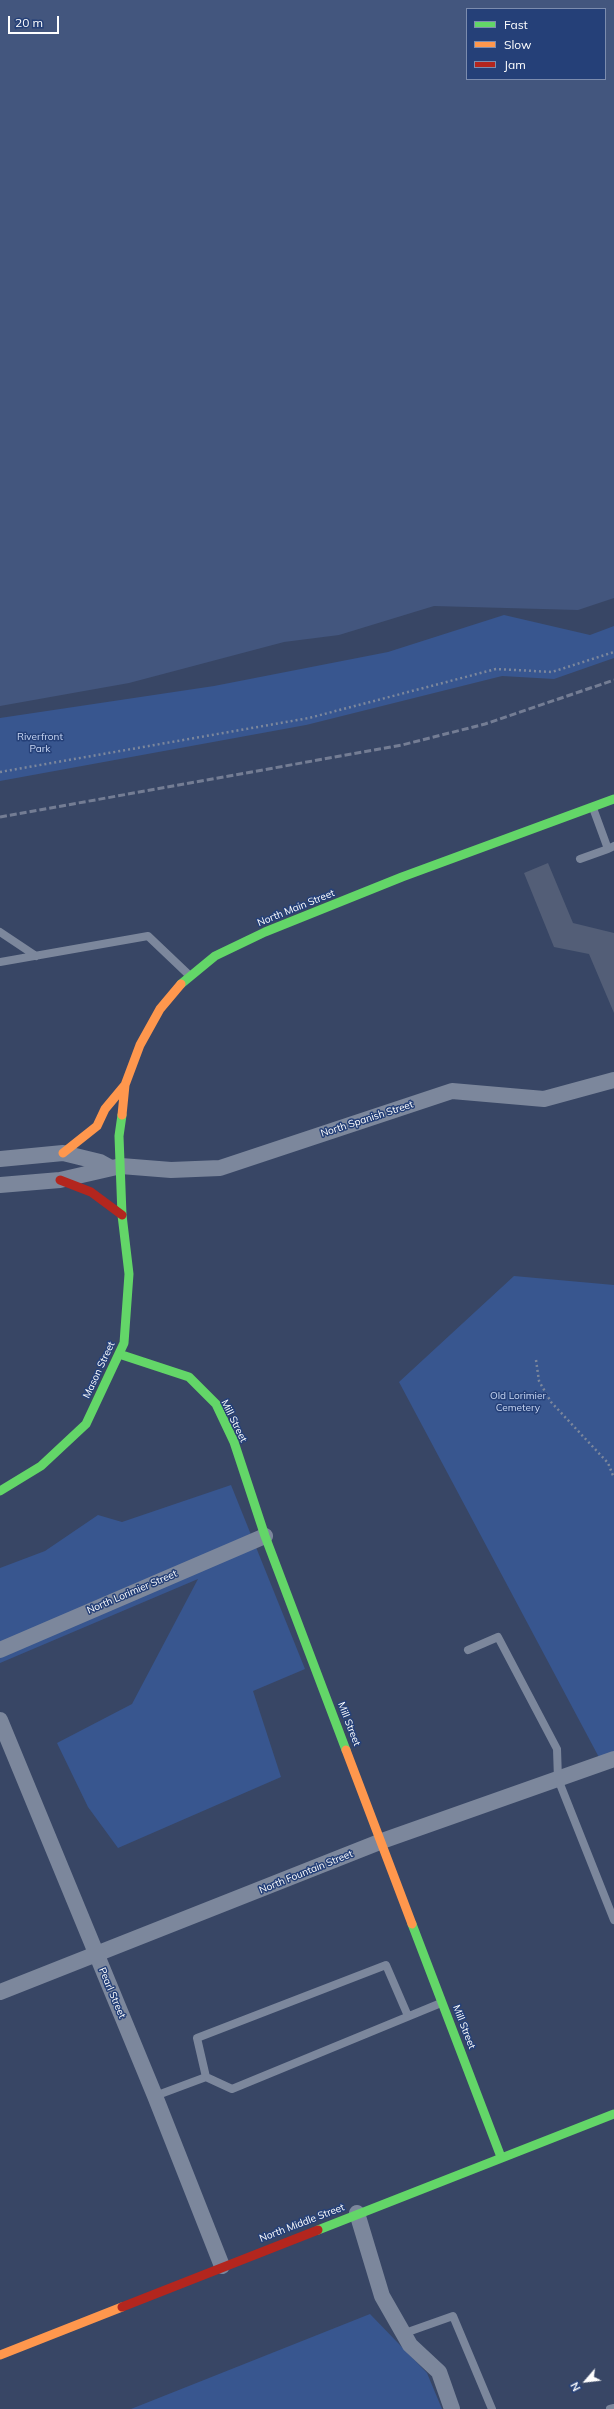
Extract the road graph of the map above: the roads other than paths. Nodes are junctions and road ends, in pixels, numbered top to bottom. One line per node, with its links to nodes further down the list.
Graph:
1 (614, 799): 2 (street, North Main Street)
2 (593, 808): 3 (lane); 8 (street, North Main Street)
3 (611, 847): 4 (lane)
4 (580, 859)
5 (0, 932): 6 (lane)
6 (36, 956): 7 (lane); 8 (lane)
7 (0, 962)
8 (189, 976): 10 (street, North Main Street)
9 (614, 1080): 13 (street, North Spanish Street)
10 (125, 1085): 11 (street); 13 (street, North Main Street)
11 (62, 1153): 12 (street); 13 (street)
12 (0, 1159)
13 (115, 1166): 14 (street); 16 (street, Mason Street)
14 (60, 1180): 15 (street); 16 (street)
15 (0, 1185)
16 (122, 1215): 17 (street, Mason Street)
17 (120, 1354): 18 (street, Mason Street); 19 (street, Mill Street)
18 (0, 1491)
19 (265, 1536): 20 (street, North Lorimier Street); 25 (street, Mill Street)
20 (0, 1650)
21 (468, 1650): 24 (lane)
22 (0, 1720): 27 (street, Pearl Street)
23 (614, 1759): 24 (street, North Fountain Street)
24 (558, 1779): 25 (street, North Fountain Street); 26 (lane)
25 (382, 1841): 27 (street, North Fountain Street); 29 (street, Mill Street)
26 (614, 1920)
27 (96, 1955): 28 (street, North Fountain Street); 32 (street, Pearl Street)
28 (0, 1992)
29 (443, 2002): 30 (lane); 34 (street, Mill Street)
30 (408, 2016): 31 (lane); 31 (lane)
31 (206, 2077): 32 (lane)
32 (155, 2096): 36 (street, Pearl Street)
33 (614, 2114): 34 (street, North Middle Street)
34 (501, 2157): 35 (street, North Middle Street)
35 (357, 2214): 36 (street, North Middle Street); 37 (street)
36 (222, 2266): 38 (street, North Middle Street)
37 (405, 2333): 40 (street); 41 (lane)
38 (0, 2355)
39 (614, 2408): 42 (lane)
40 (452, 2409)
41 (492, 2409)
42 (610, 2409)

